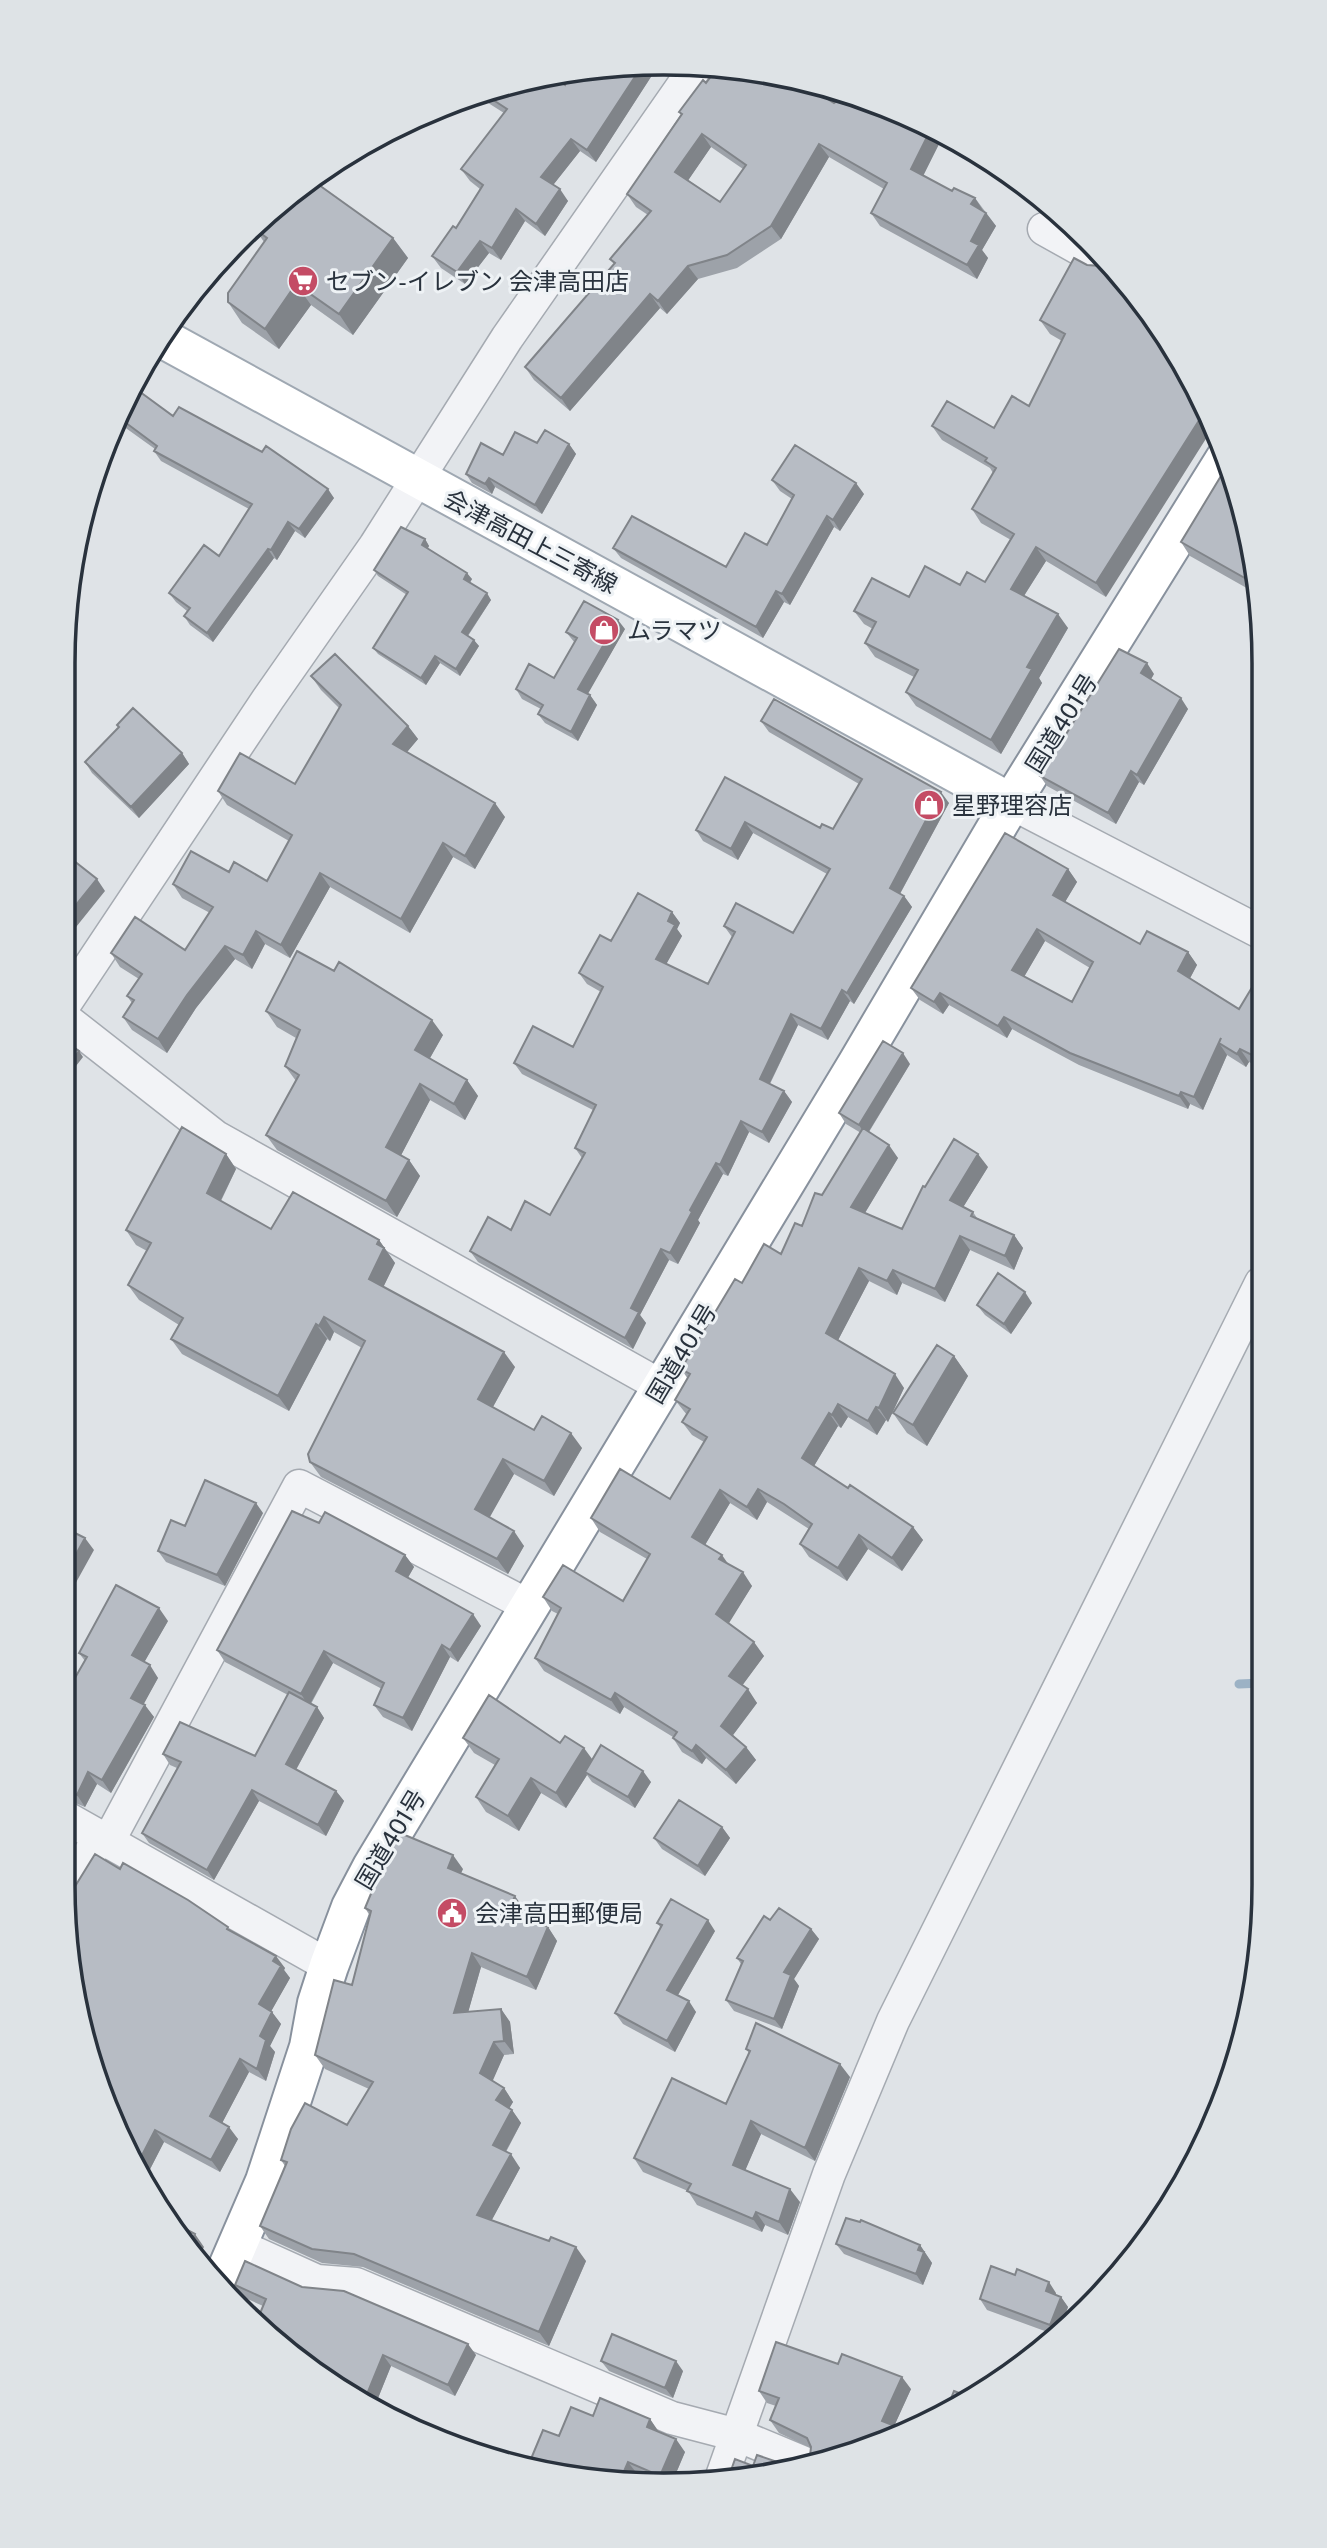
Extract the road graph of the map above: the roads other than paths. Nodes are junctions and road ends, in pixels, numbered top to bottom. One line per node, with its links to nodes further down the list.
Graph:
1 (689, 76): 6 (street)
2 (1044, 229): 3 (street)
3 (1080, 249)
4 (170, 343): 6 (main road, 会津高田上三寄線)
5 (1219, 469): 7 (main road, 国道401号)
6 (418, 481): 7 (main road, 会津高田上三寄線); 9 (street)
7 (1011, 803): 8 (street); 12 (main road, 国道401号)
8 (1252, 928)
9 (75, 989)
10 (75, 1027): 12 (street)
11 (1252, 1301): 20 (street)
12 (660, 1386): 13 (main road, 国道401号)
13 (529, 1606): 15 (street); 17 (main road, 国道401号)
14 (75, 1822): 15 (street)
15 (105, 1838): 16 (street); 17 (street)
16 (75, 1883)
17 (329, 1966): 18 (main road, 国道401号)
18 (237, 2245): 19 (main road, 国道401号); 20 (street)
19 (224, 2275)
20 (737, 2435): 21 (street); 22 (street)
21 (792, 2458)
22 (725, 2469)

